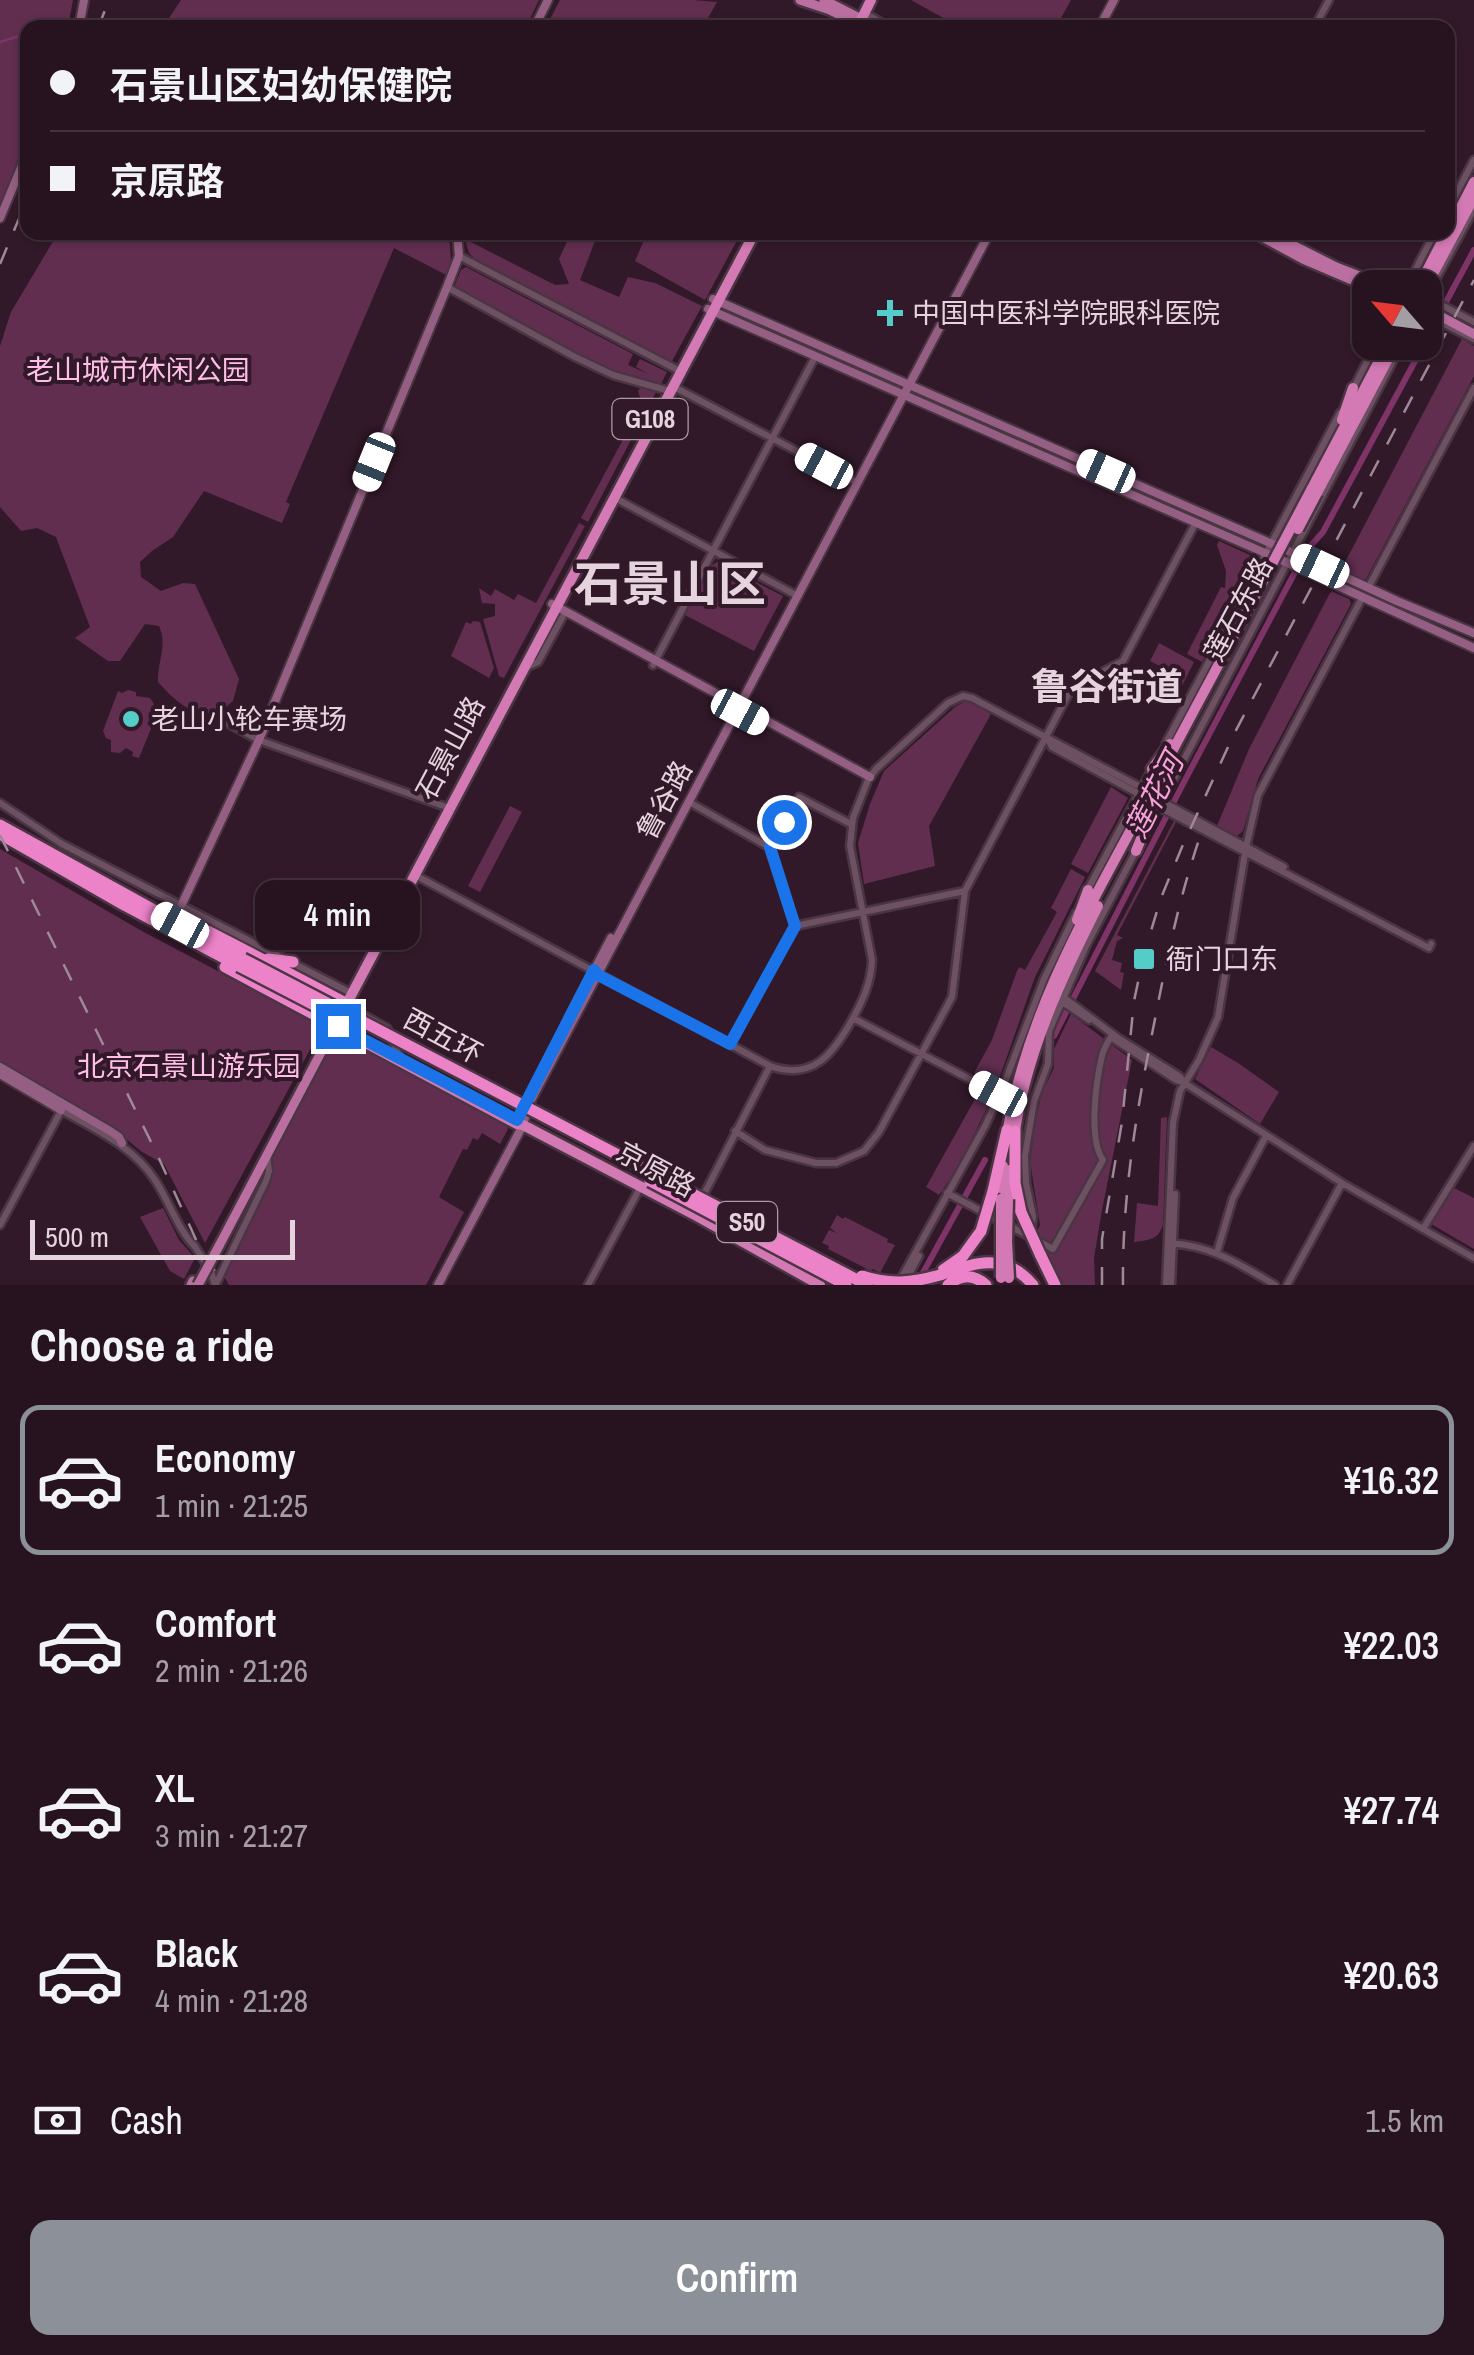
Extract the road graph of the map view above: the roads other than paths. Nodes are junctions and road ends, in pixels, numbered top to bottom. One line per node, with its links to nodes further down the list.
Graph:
1 (800, 0): 3 (main road)
2 (824, 0): 4 (main road)
3 (853, 20)
4 (856, 20)
5 (1474, 160): 9 (street)
6 (20, 170): 13 (main road)
7 (20, 182): 15 (main road)
8 (1474, 182): 12 (highway)
9 (1455, 197)
10 (1474, 197): 14 (highway)
11 (1474, 209): 26 (street)
12 (1455, 217)
13 (0, 218)
14 (1455, 222)
15 (0, 230)
16 (457, 240): 23 (main road)
17 (748, 240): 30 (highway, 石景山路 / G108)
18 (984, 240): 38 (main road, 鲁谷路)
19 (1268, 240): 28 (main road)
20 (1282, 240): 27 (main road)
21 (1442, 240): 24 (street)
22 (1444, 240): 25 (highway)
23 (458, 256): 29 (main road); 37 (street)
24 (1419, 270)
25 (1434, 270)
26 (1440, 270)
27 (1352, 274)
28 (1352, 280)
29 (447, 287): 39 (street); 74 (main road)
30 (713, 305): 33 (main road); 37 (highway, 石景山路 / G108); 38 (main road); 39 (highway, 石景山路 / G108)
31 (1442, 311): 32 (main road)
32 (1474, 331)
33 (814, 357): 42 (main road); 44 (street)
34 (1376, 360): 40 (street, 莲石东路)
35 (1379, 360): 45 (highway)
36 (1392, 360): 43 (street, 莲石东路)
37 (676, 369): 39 (highway, 石景山路 / G108)
38 (908, 384): 42 (main road, 鲁谷路); 51 (main road)
39 (670, 388): 44 (street); 47 (highway, 石景山路 / G108); 63 (highway, 石景山路 / G108)
40 (1354, 388): 45 (highway); 48 (street, 莲石东路)
41 (1474, 388): 59 (street)
42 (902, 395): 46 (main road, 鲁谷路); 49 (main road); 71 (main road, 鲁谷路)
43 (1369, 409): 45 (highway); 50 (street, 莲石东路)
44 (772, 438): 46 (street); 52 (street)
45 (1331, 459): 64 (highway, bridge)
46 (854, 481): 61 (main road, 鲁谷路)
47 (615, 498): 52 (street); 63 (highway, 石景山路 / G108)
48 (1286, 517): 50 (street); 51 (street, 莲石东路)
49 (1196, 522): 54 (main road); 73 (street)
50 (1307, 528): 53 (street, 莲石东路)
51 (1272, 544): 53 (main road); 54 (street, 莲石东路)
52 (713, 551): 61 (street); 69 (street)
53 (1293, 553): 55 (street, 莲石东路); 56 (main road)
54 (1267, 554): 55 (main road); 58 (street, 莲石东路)
55 (1288, 562): 57 (main road); 60 (street, 莲石东路)
56 (1320, 566): 57 (main road); 59 (main road)
57 (1315, 575): 62 (main road)
58 (1253, 580): 60 (street); 75 (street, 莲石东路)
59 (1368, 588): 65 (main road)
60 (1273, 590): 81 (street, 莲石东路)
61 (794, 594): 71 (main road, 鲁谷路)
62 (1362, 598): 67 (main road); 87 (street)
63 (555, 610): 69 (main road); 82 (highway, 石景山路 / G108); 82 (highway, 石景山路 / G108)
64 (1245, 621): 70 (highway, 莲石东路); 76 (highway, 莲石东路)
65 (1462, 628): 66 (main road); 67 (main road)
66 (1474, 633)
67 (1457, 641): 68 (main road)
68 (1474, 648)
69 (654, 663): 71 (main road)
70 (1199, 702): 75 (highway); 101 (highway, 莲石东路)
71 (736, 708): 77 (main road); 79 (main road, 鲁谷路); 102 (main road, 鲁谷路)
72 (216, 717): 74 (street)
73 (1046, 736): 77 (street); 78 (street); 92 (street)
74 (258, 740): 82 (street); 94 (main road)
75 (1152, 769): 78 (street, 莲石东路)
76 (1167, 776): 88 (highway); 104 (highway, 莲石东路)
77 (869, 778): 83 (street)
78 (1141, 791): 90 (street, 莲石东路)
79 (689, 802): 86 (street); 102 (main road, 鲁谷路)
80 (0, 803): 94 (street)
81 (1163, 805): 87 (street); 88 (street, 莲石东路)
82 (447, 808): 89 (highway, 石景山路 / G108); 103 (highway, 石景山路 / G108)
83 (851, 824): 86 (street); 95 (street)
84 (0, 825): 91 (highway, 西五环 / S50)
85 (0, 834): 93 (highway, 西五环 / S50)
86 (770, 847): 96 (street)
87 (1246, 849): 87 (street); 113 (street)
88 (1136, 851): 97 (street, 莲石东路)
89 (415, 875): 102 (street); 103 (highway, 石景山路 / G108)
90 (1088, 890): 101 (highway); 114 (street, 莲石东路)
91 (118, 891): 98 (highway); 99 (highway, 西五环 / S50)
92 (965, 891): 95 (street); 109 (street)
93 (124, 904): 99 (highway, 西五环 / S50); 106 (highway)
94 (182, 904): 100 (street)
95 (864, 912): 96 (street); 105 (street)
96 (795, 926): 108 (street)
97 (1087, 944): 104 (highway)
98 (258, 958): 100 (highway); 103 (highway)
99 (241, 962): 137 (highway, 西五环 / S50, bridge)
100 (293, 962): 103 (street)
101 (1060, 968): 117 (highway, 莲石东路)
102 (596, 972): 108 (street); 116 (main road, 鲁谷路)
103 (345, 999): 106 (highway, 石景山路 / G108); 110 (street)
104 (1062, 1001): 107 (street); 117 (highway, 莲石东路); 130 (street, 莲石东路)
105 (853, 1018): 109 (street); 111 (street)
106 (334, 1025): 110 (highway, 京原路); 116 (highway, 京原路); 122 (main road, 石景山路); 132 (main road, 石景山路)
107 (1112, 1036): 113 (street); 130 (street)
108 (730, 1044): 111 (street)
109 (922, 1054): 114 (street); 118 (street)
110 (400, 1058): 116 (highway, 京原路)
111 (770, 1066): 118 (street)
112 (0, 1071): 115 (main road)
113 (1186, 1084): 119 (street); 131 (street)
114 (998, 1094): 125 (street, 莲石东路)
115 (62, 1107): 120 (main road); 128 (street); 133 (street)
116 (519, 1123): 124 (highway, 京原路); 140 (main road, 鲁谷路)
117 (1011, 1130): 126 (highway); 135 (highway, bridge)
118 (735, 1131): 127 (street)
119 (1266, 1136): 123 (street); 134 (street)
120 (122, 1143): 133 (street)
121 (1474, 1146): 129 (street)
122 (268, 1154): 132 (main road, 石景山路); 142 (street)
123 (1342, 1183): 129 (street); 153 (street)
124 (641, 1186): 127 (highway, 京原路); 143 (street)
125 (951, 1195): 130 (street); 146 (street, 莲石东路)
126 (1001, 1196): 138 (highway, bridge); 139 (highway, bridge)
127 (693, 1214): 137 (highway, 京原路)
128 (0, 1225)
129 (1422, 1229): 136 (street)
130 (1030, 1237)
131 (1171, 1243): 134 (street); 151 (street)
132 (216, 1244): 141 (main road, 石景山路, bridge)
133 (195, 1247): 142 (street)
134 (1217, 1252): 152 (street)
135 (1038, 1255): 149 (highway); 150 (highway)
136 (1474, 1258)
137 (826, 1275): 138 (highway, bridge); 144 (highway, 西五环 / S50, bridge); 145 (highway, 西五环 / S50, bridge)
138 (943, 1278): 147 (highway); 148 (highway)
139 (1005, 1282)
140 (439, 1283)
141 (195, 1284)
142 (215, 1285)
143 (588, 1285)
144 (845, 1285)
145 (867, 1285)
146 (900, 1285)
147 (986, 1285)
148 (1033, 1285)
149 (1046, 1285)
150 (1055, 1285)
151 (1169, 1285)
152 (1275, 1285)
153 (1287, 1285)

